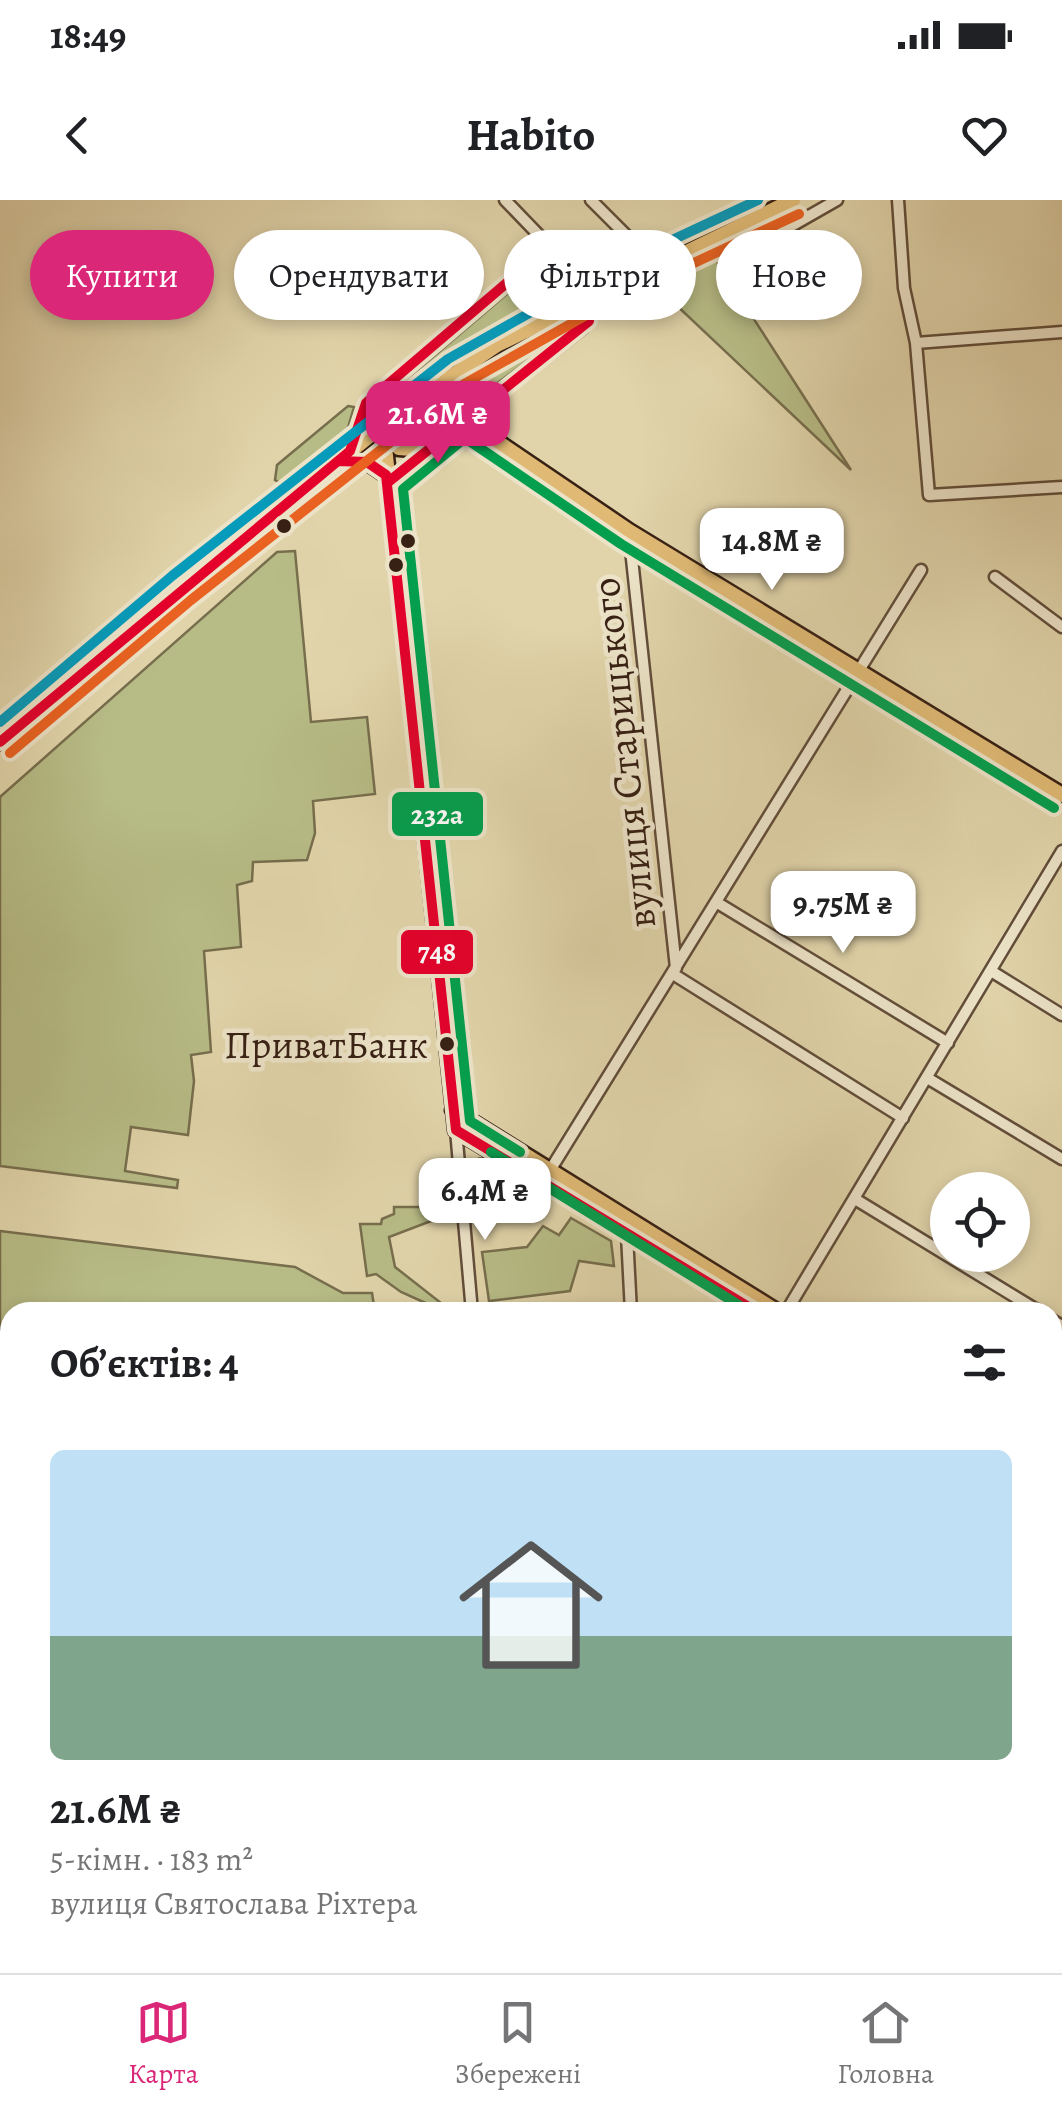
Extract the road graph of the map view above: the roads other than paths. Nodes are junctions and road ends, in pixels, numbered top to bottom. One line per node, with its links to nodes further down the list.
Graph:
1 (506, 200): 6 (street)
2 (591, 200): 4 (street)
3 (793, 200): 12 (main road, bridge)
4 (836, 200)
5 (898, 200): 10 (street)
6 (535, 230)
7 (504, 285): 11 (street)
8 (587, 320): 13 (street)
9 (1062, 332): 10 (street)
10 (916, 342): 17 (street)
11 (366, 403): 12 (street); 15 (street)
12 (394, 418): 14 (main road); 15 (main road); 16 (main road)
13 (464, 419): 14 (street); 18 (main road)
14 (425, 450): 16 (street)
15 (344, 456): 16 (main road); 23 (main road)
16 (386, 479): 32 (main road)
17 (1062, 487)
18 (629, 531): 22 (main road); 28 (street, вулиця Старицького)
19 (921, 570): 22 (street)
20 (995, 577): 21 (street)
21 (1062, 627)
22 (856, 669): 24 (main road); 26 (street)
23 (0, 742)
24 (1062, 795)
25 (1062, 850): 27 (street)
26 (716, 902): 28 (street); 30 (street)
27 (990, 970): 29 (street); 30 (street)
28 (674, 972): 33 (street); 37 (street)
29 (1062, 1014)
30 (948, 1043): 31 (street)
31 (929, 1079): 33 (street); 35 (street)
32 (453, 1110): 34 (main road); 37 (main road)
33 (903, 1118): 39 (street)
34 (456, 1130): 36 (main road); 38 (street)
35 (1062, 1159)
36 (512, 1165): 38 (main road); 40 (main road)
37 (550, 1172): 44 (main road)
38 (458, 1177): 41 (street)
39 (855, 1198): 45 (street); 46 (street)
40 (627, 1235): 42 (street); 43 (main road)
41 (471, 1302)
42 (630, 1302)
43 (740, 1302)
44 (765, 1302)
45 (788, 1302)
46 (1024, 1302)

